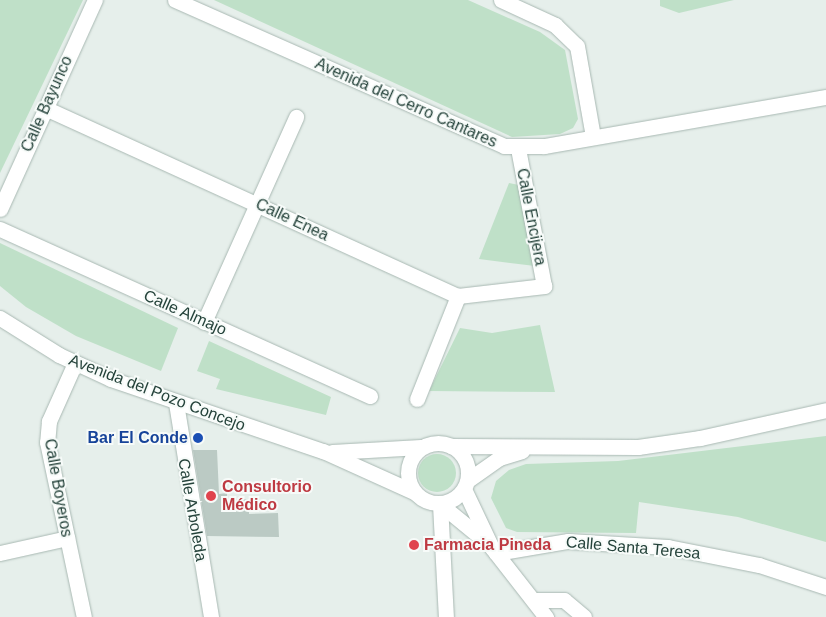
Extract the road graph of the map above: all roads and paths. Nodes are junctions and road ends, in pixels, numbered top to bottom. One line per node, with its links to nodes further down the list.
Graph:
1 (95, 0): 5 (street, Calle Bayunco)
2 (175, 0): 8 (street, Avenida del Cerro Cantares)
3 (501, 0): 7 (street)
4 (826, 98): 7 (street, Avenida del Cerro Cantares)
5 (46, 108): 9 (street, Calle Enea); 10 (street, Calle Bayunco)
6 (296, 117): 9 (street)
7 (594, 137): 8 (street, Avenida del Cerro Cantares)
8 (518, 148): 12 (street, Calle Encijera)
9 (257, 203): 12 (street, Calle Enea); 14 (street)
10 (0, 209)
11 (0, 229): 14 (street, Calle Almajo)
12 (458, 296): 17 (street)
13 (0, 318): 15 (street, Avenida del Pozo Concejo)
14 (204, 322): 16 (street, Calle Almajo)
15 (75, 363): 19 (street, Avenida del Pozo Concejo); 30 (street, Calle Boyeros)
16 (370, 396)
17 (416, 399)
18 (826, 402): 21 (street)
19 (176, 403): 26 (street, Avenida del Pozo Concejo); 36 (street, Calle Arboleda)
20 (826, 410): 21 (street)
21 (798, 416): 22 (street); 25 (street)
22 (826, 417)
23 (451, 446): 24 (street); 25 (street); 27 (street)
24 (422, 448): 26 (street, Avenida del Pozo Concejo); 28 (street)
25 (534, 449): 27 (street)
26 (323, 451): 28 (street, Avenida del Pozo Concejo)
27 (466, 485): 29 (street); 31 (street)
28 (414, 492): 29 (street)
29 (440, 504): 31 (street); 37 (street)
30 (67, 538): 32 (street); 35 (street, Calle Boyeros)
31 (494, 550): 33 (street, Calle Santa Teresa); 34 (street)
32 (0, 553)
33 (826, 587)
34 (541, 612): 38 (street)
35 (84, 617)
36 (211, 617)
37 (446, 617)
38 (584, 617)

